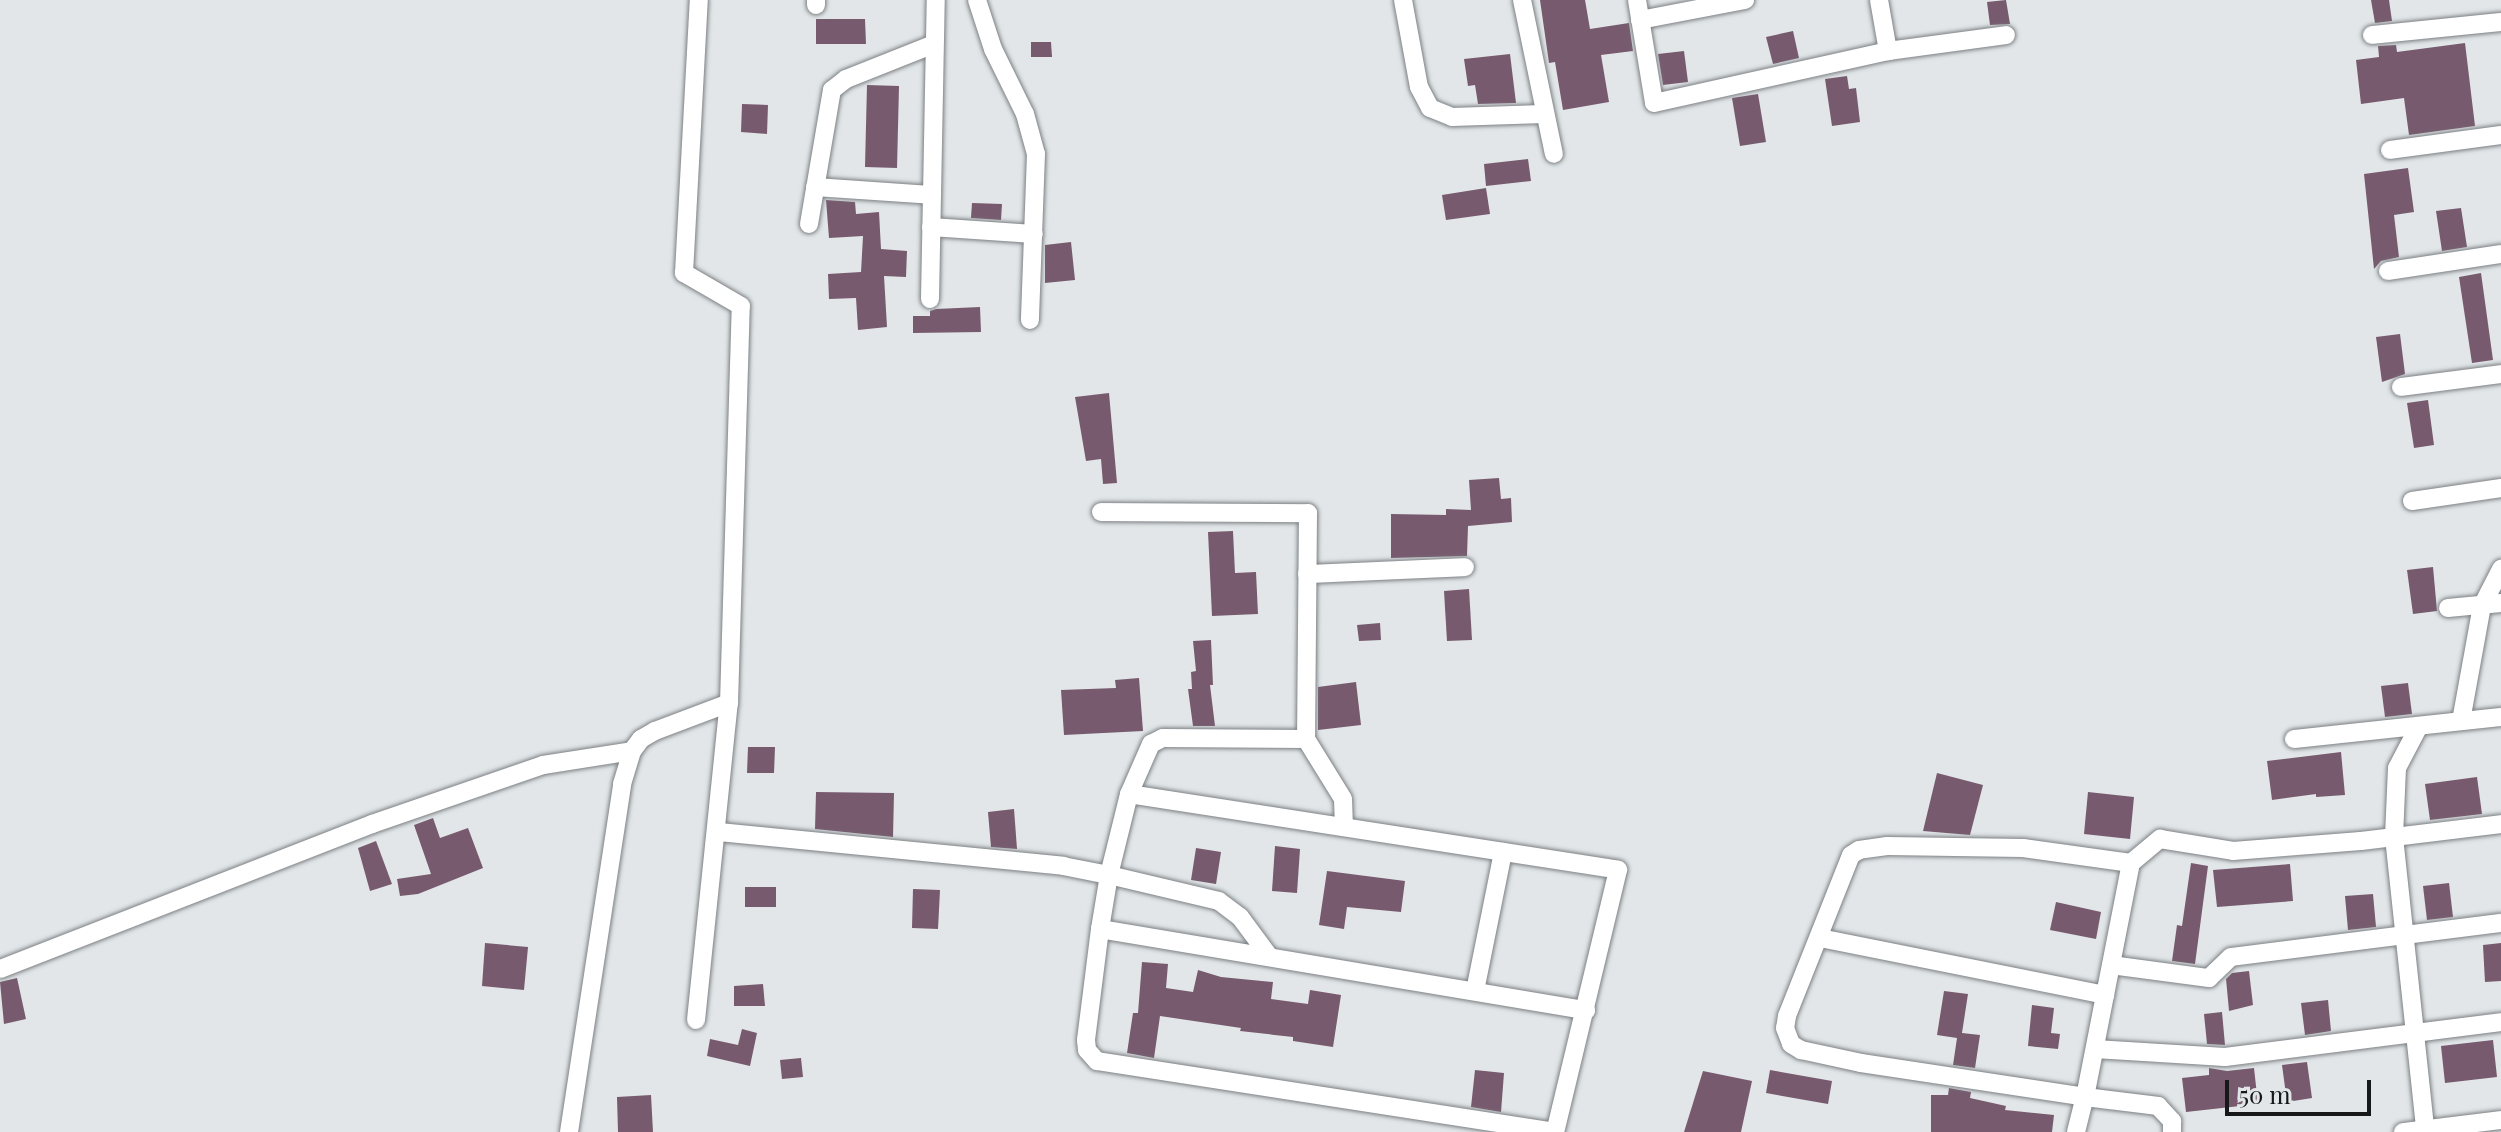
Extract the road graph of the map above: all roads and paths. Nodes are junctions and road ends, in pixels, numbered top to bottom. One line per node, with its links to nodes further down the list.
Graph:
1 (699, 0): 39 (street)
2 (936, 0): 13 (street)
3 (977, 0): 23 (street)
4 (1403, 0): 15 (street)
5 (1522, 0): 15 (street)
6 (1637, 0): 9 (street)
7 (1745, 0): 9 (street)
8 (1879, 0): 14 (street)
9 (1640, 20): 14 (street)
10 (2501, 22): 12 (street)
11 (2006, 35): 14 (street)
12 (2372, 35)
13 (934, 44): 19 (street); 20 (street)
14 (1888, 51)
15 (1544, 114): 18 (street)
16 (2501, 135): 17 (street)
17 (2390, 150)
18 (1554, 154)
19 (815, 187): 20 (street); 21 (street)
20 (931, 195): 22 (street)
21 (809, 224)
22 (931, 227): 23 (street); 26 (street)
23 (1034, 234): 27 (street)
24 (2501, 254): 25 (street)
25 (2388, 271)
26 (930, 299)
27 (1030, 320)
28 (2501, 374): 29 (street)
29 (2401, 387)
30 (2501, 488): 31 (street)
31 (2412, 501)
32 (1101, 512): 35 (street)
33 (1465, 567): 35 (street)
34 (2501, 569): 37 (street)
35 (1307, 574): 43 (street)
36 (2501, 603): 37 (street)
37 (2482, 606): 38 (street); 41 (street)
38 (2448, 608)
39 (729, 703): 45 (street); 49 (street)
40 (2501, 717): 41 (street)
41 (2461, 721): 42 (street)
42 (2419, 726): 44 (street); 50 (street)
43 (1306, 739): 46 (street); 48 (street)
44 (2294, 739)
45 (632, 751): 60 (street); 71 (street)
46 (1129, 794): 48 (street); 53 (street)
47 (2501, 824): 50 (street)
48 (1344, 827): 51 (street)
49 (719, 832): 53 (street); 64 (street)
50 (2394, 837): 52 (street); 56 (street)
51 (1503, 852): 61 (street); 63 (street)
52 (2131, 863): 57 (street); 59 (street)
53 (1109, 875): 55 (street); 58 (street)
54 (2501, 923): 56 (street)
55 (1100, 929): 58 (street); 72 (street)
56 (2405, 935): 59 (street); 66 (street)
57 (1820, 938): 62 (street); 68 (street)
58 (1269, 956): 61 (street)
59 (2111, 965): 62 (street)
60 (0, 969)
61 (1475, 991): 63 (street)
62 (2105, 995): 67 (street)
63 (1586, 1010): 72 (street)
64 (696, 1020)
65 (2501, 1022): 66 (street)
66 (2415, 1033): 67 (street); 70 (street)
67 (2095, 1049): 68 (street)
68 (2085, 1097): 73 (street); 74 (street)
69 (2501, 1120): 70 (street)
70 (2425, 1129): 75 (street)
71 (569, 1132)
72 (1554, 1132)
73 (2076, 1132)
74 (2172, 1132)
75 (2403, 1132)

